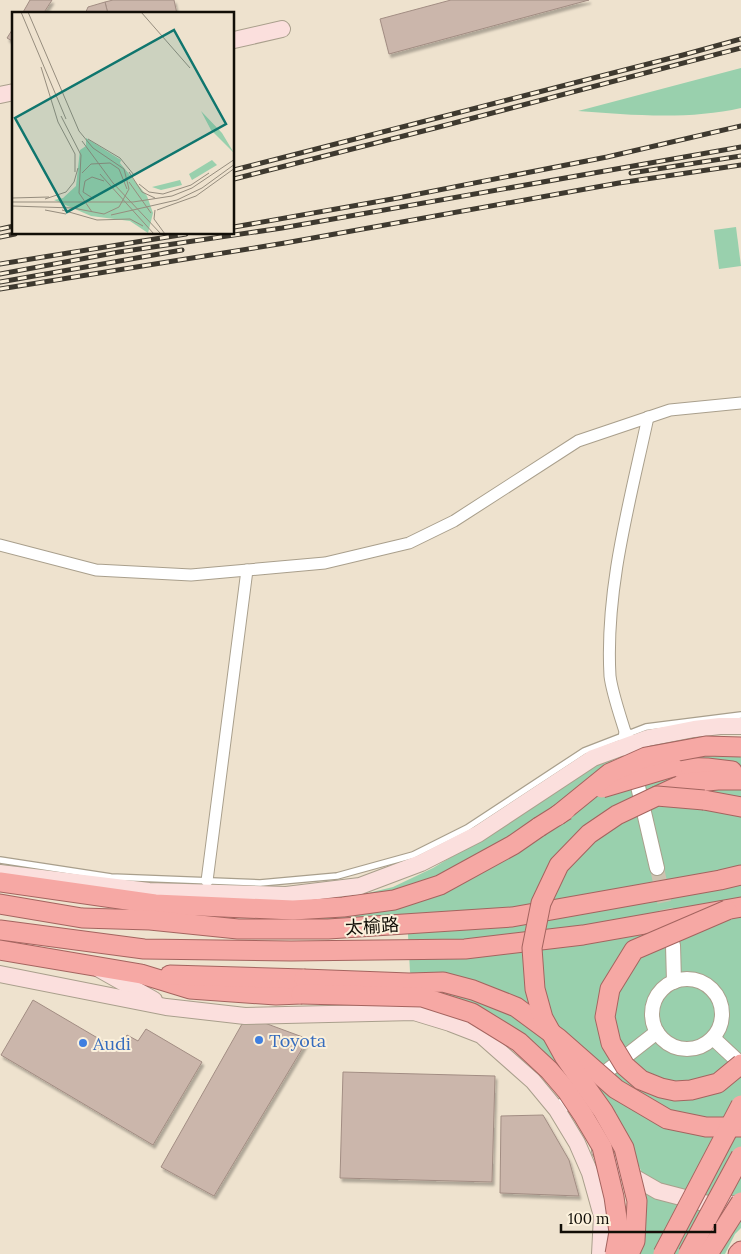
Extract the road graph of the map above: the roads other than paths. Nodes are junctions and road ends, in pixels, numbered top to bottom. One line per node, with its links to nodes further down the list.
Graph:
1 (282, 29): 2 (main road)
2 (235, 40)
3 (741, 402): 4 (street)
4 (648, 417): 6 (street); 9 (street)
5 (0, 545): 6 (street)
6 (247, 570): 20 (street)
7 (741, 715): 9 (lane)
8 (741, 726): 9 (main road)
9 (627, 739): 17 (street); 18 (main road); 20 (lane)
10 (741, 747): 15 (highway, bridge)
11 (741, 773): 15 (highway, bridge)
12 (741, 780): 13 (highway)
13 (656, 796): 14 (highway, bridge); 42 (highway, bridge)
14 (741, 807)
15 (557, 816): 21 (highway, bridge)
16 (0, 860): 20 (lane)
17 (657, 868)
18 (0, 873)
19 (741, 875): 22 (highway, 太榆路)
20 (207, 881)
21 (0, 882)
22 (0, 904)
23 (734, 908): 24 (highway, 太榆路); 34 (highway, bridge)
24 (0, 930)
25 (673, 945): 29 (street)
26 (0, 950): 27 (highway)
27 (95, 966): 30 (highway); 31 (main road)
28 (0, 974): 31 (main road)
29 (674, 982): 32 (street); 33 (street)
30 (303, 987): 37 (highway, bridge); 41 (highway, bridge)
31 (166, 1007): 36 (main road)
32 (657, 1032): 33 (street); 36 (street)
33 (713, 1038): 34 (street)
34 (741, 1064)
35 (741, 1105): 43 (highway, bridge)
36 (557, 1110): 39 (main road); 40 (main road)
37 (741, 1127)
38 (741, 1156): 44 (highway, bridge)
39 (741, 1203): 45 (highway, bridge)
40 (600, 1254)
41 (615, 1254)
42 (629, 1254)
43 (663, 1254)
44 (688, 1254)
45 (708, 1254)

